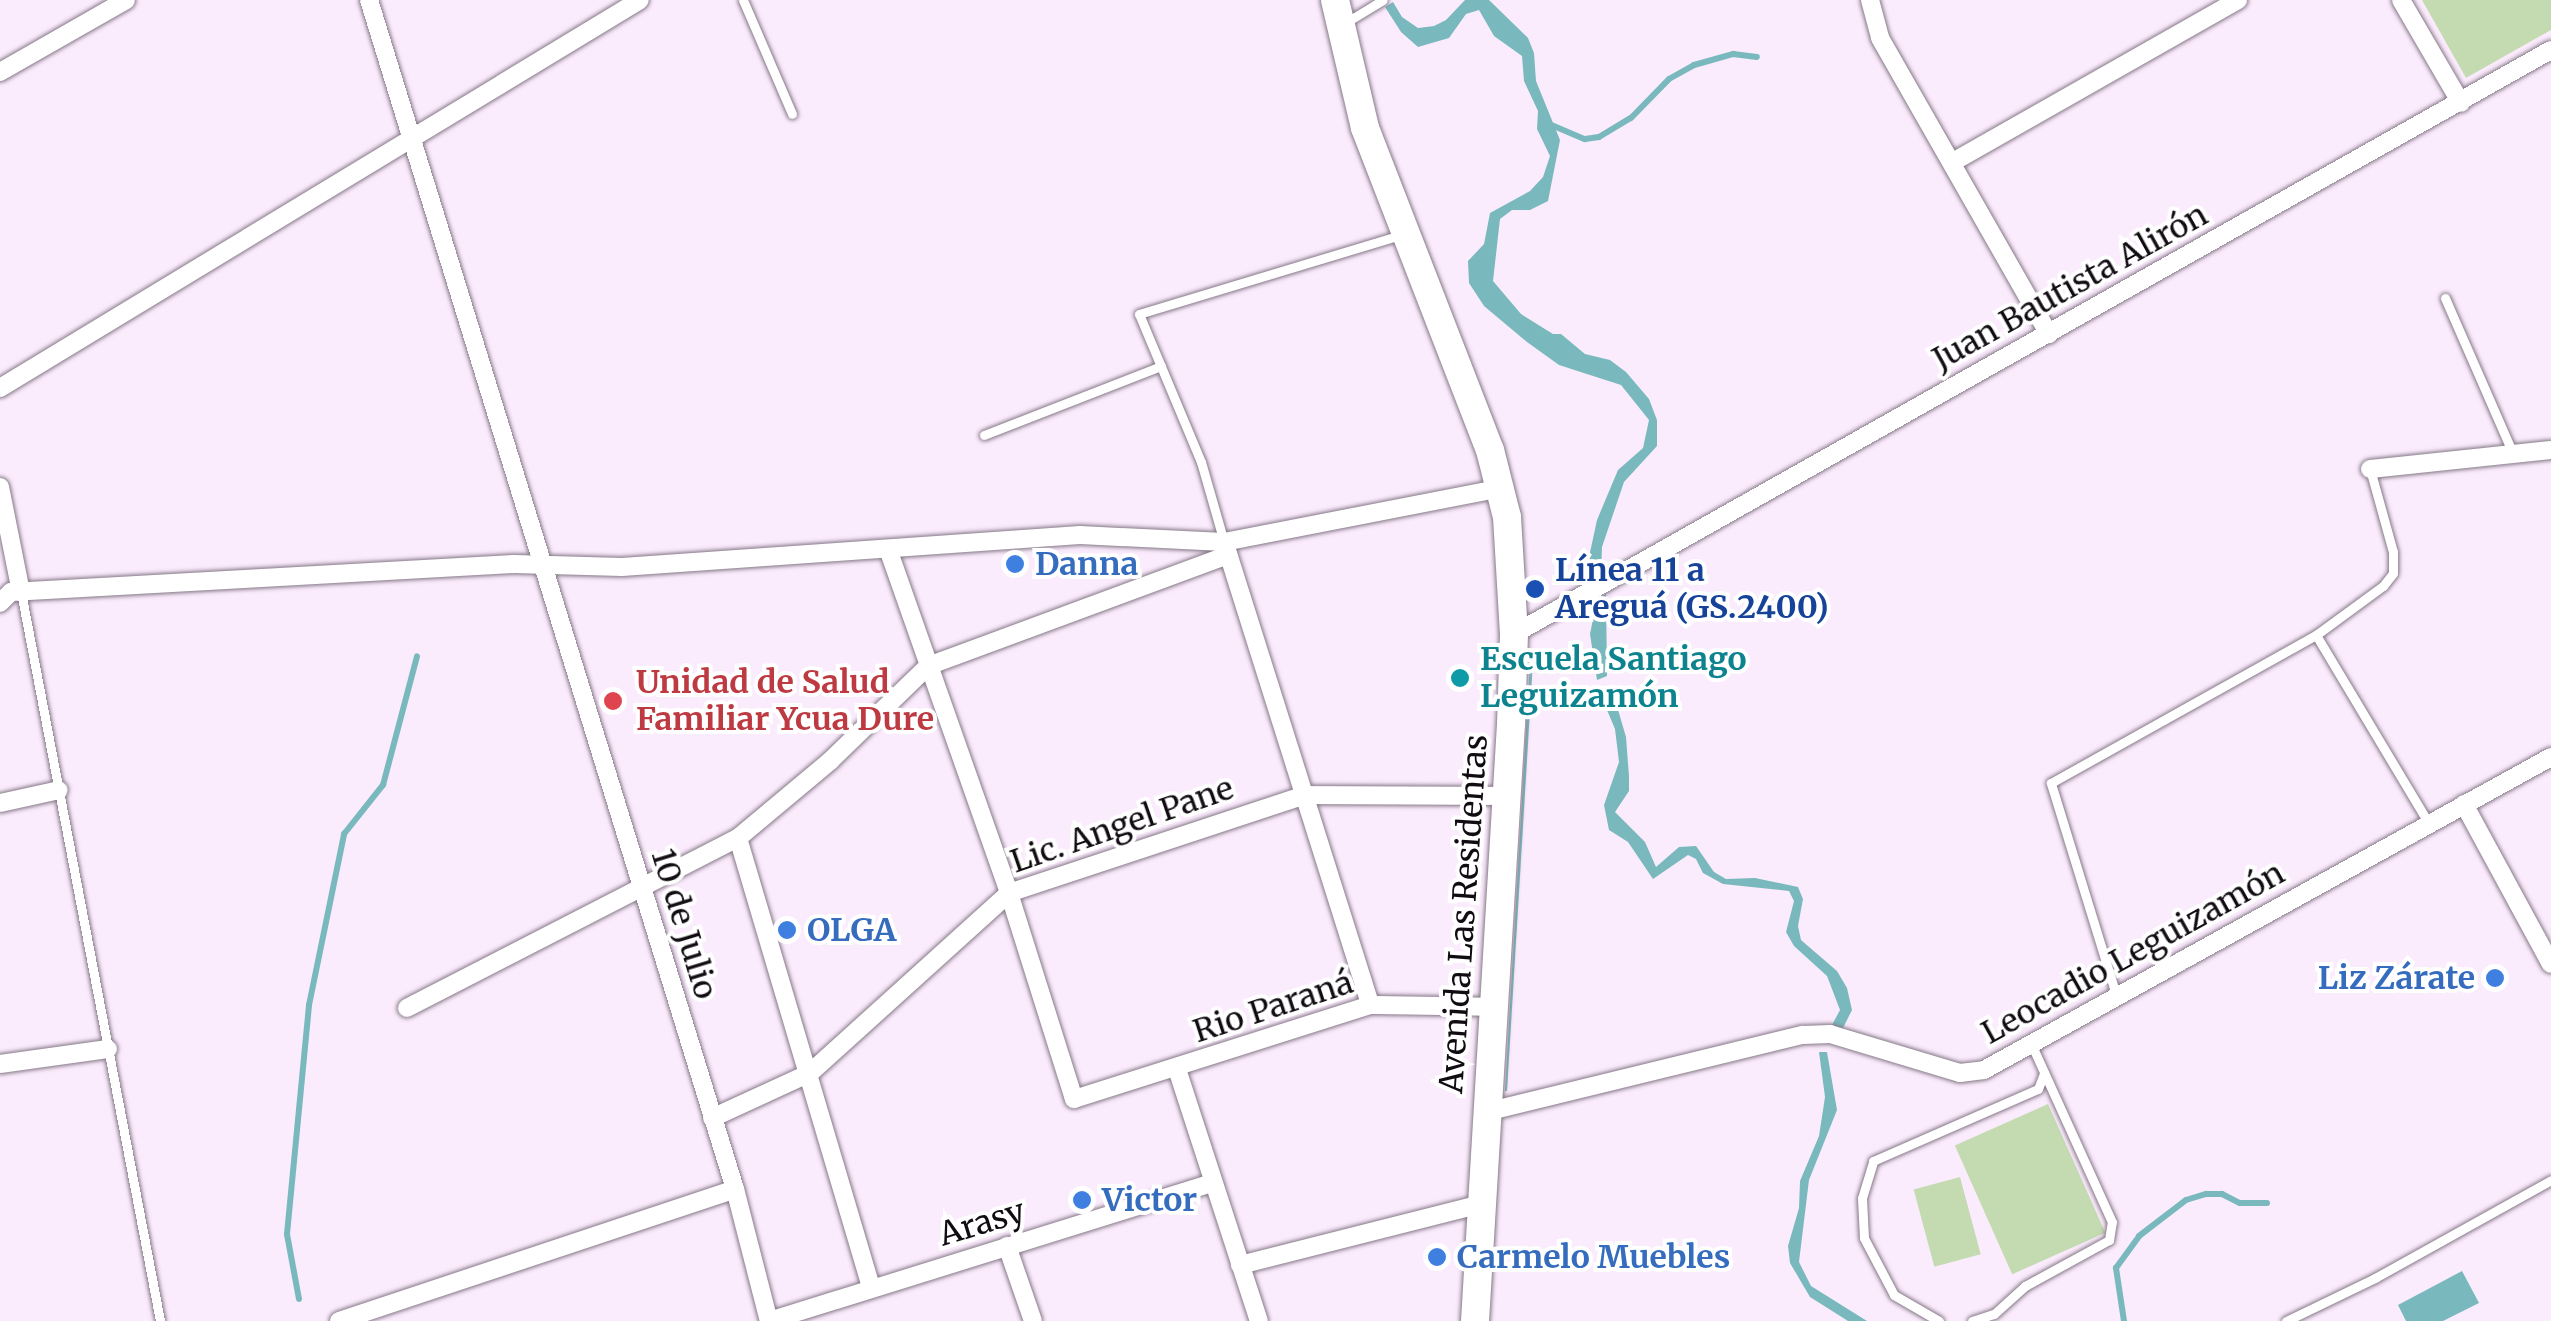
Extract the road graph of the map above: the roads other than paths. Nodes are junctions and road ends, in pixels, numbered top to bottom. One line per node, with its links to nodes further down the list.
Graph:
1 (126, 0): 11 (street)
2 (369, 0): 14 (street, 10 de Julio)
3 (640, 0): 14 (street)
4 (743, 0): 13 (lane)
5 (1383, 0): 9 (lane)
6 (1870, 0): 15 (street)
7 (2238, 0): 15 (street)
8 (2401, 0): 12 (street)
9 (1336, 14): 16 (main road, Avenida Las Residentas)
10 (2551, 50): 12 (street, Juan Bautista Alirón)
11 (0, 72)
12 (2461, 103): 18 (street, Juan Bautista Alirón)
13 (792, 114)
14 (412, 141): 20 (street); 29 (street, 10 de Julio)
15 (1953, 162): 18 (street)
16 (1406, 234): 19 (lane); 26 (main road, Avenida Las Residentas)
17 (2445, 298): 22 (lane)
18 (2050, 334): 31 (street, Juan Bautista Alirón)
19 (1161, 366): 21 (lane); 28 (lane)
20 (0, 388)
21 (984, 435)
22 (2512, 450): 23 (street); 24 (street)
23 (2551, 450)
24 (2370, 468): 32 (lane)
25 (0, 487): 30 (street)
26 (1501, 488): 28 (street); 31 (main road, Avenida Las Residentas)
27 (888, 549): 28 (street); 29 (street); 33 (street)
28 (1226, 549): 33 (street); 36 (street)
29 (541, 566): 30 (street); 42 (street, 10 de Julio)
30 (8, 592): 35 (lane)
31 (1514, 634): 37 (main road, Avenida Las Residentas)
32 (2316, 635): 40 (lane); 45 (lane)
33 (928, 666): 41 (street); 43 (street)
34 (2551, 757): 39 (street, Leocadio Leguizamón)
35 (59, 790): 38 (street); 50 (lane)
36 (1306, 795): 37 (street, Lic. Angel Pane); 43 (street, Lic. Angel Pane); 46 (street)
37 (1506, 796): 48 (main road, Avenida Las Residentas)
38 (0, 803)
39 (2464, 804): 40 (street, Leocadio Leguizamón); 44 (street)
40 (2429, 824): 45 (street, Leocadio Leguizamón)
41 (738, 838): 42 (street); 53 (street)
42 (642, 888): 47 (street); 56 (street, 10 de Julio)
43 (1009, 893): 52 (street, Rio Paraná); 53 (street, Lic. Angel Pane)
44 (2551, 964)
45 (2117, 998): 49 (street, Leocadio Leguizamón)
46 (1370, 1005): 48 (street, Rio Paraná); 52 (street, Rio Paraná)
47 (407, 1008)
48 (1495, 1008): 55 (main road, Avenida Las Residentas)
49 (2032, 1046): 54 (lane); 55 (street, Leocadio Leguizamón)
50 (108, 1049): 51 (street); 64 (lane)
51 (0, 1064)
52 (1177, 1069): 58 (street)
53 (810, 1073): 56 (street, Lic. Angel Pane); 63 (street)
54 (2044, 1073): 70 (lane); 71 (lane)
55 (1486, 1112): 60 (main road, Avenida Las Residentas)
56 (712, 1118): 59 (street, 10 de Julio)
57 (2551, 1180): 72 (lane)
58 (1212, 1182): 61 (street, Arasy); 62 (street)
59 (735, 1189): 65 (street); 66 (street, 10 de Julio)
60 (1481, 1204): 62 (street); 69 (main road, Avenida Las Residentas)
61 (1008, 1246): 63 (street, Arasy); 67 (street)
62 (1240, 1265): 68 (street)
63 (872, 1289): 66 (street, Arasy)
64 (160, 1321)
65 (339, 1321)
66 (769, 1321)
67 (1033, 1321)
68 (1260, 1321)
69 (1475, 1321)
70 (1939, 1321)
71 (1972, 1321)
72 (2286, 1321)

